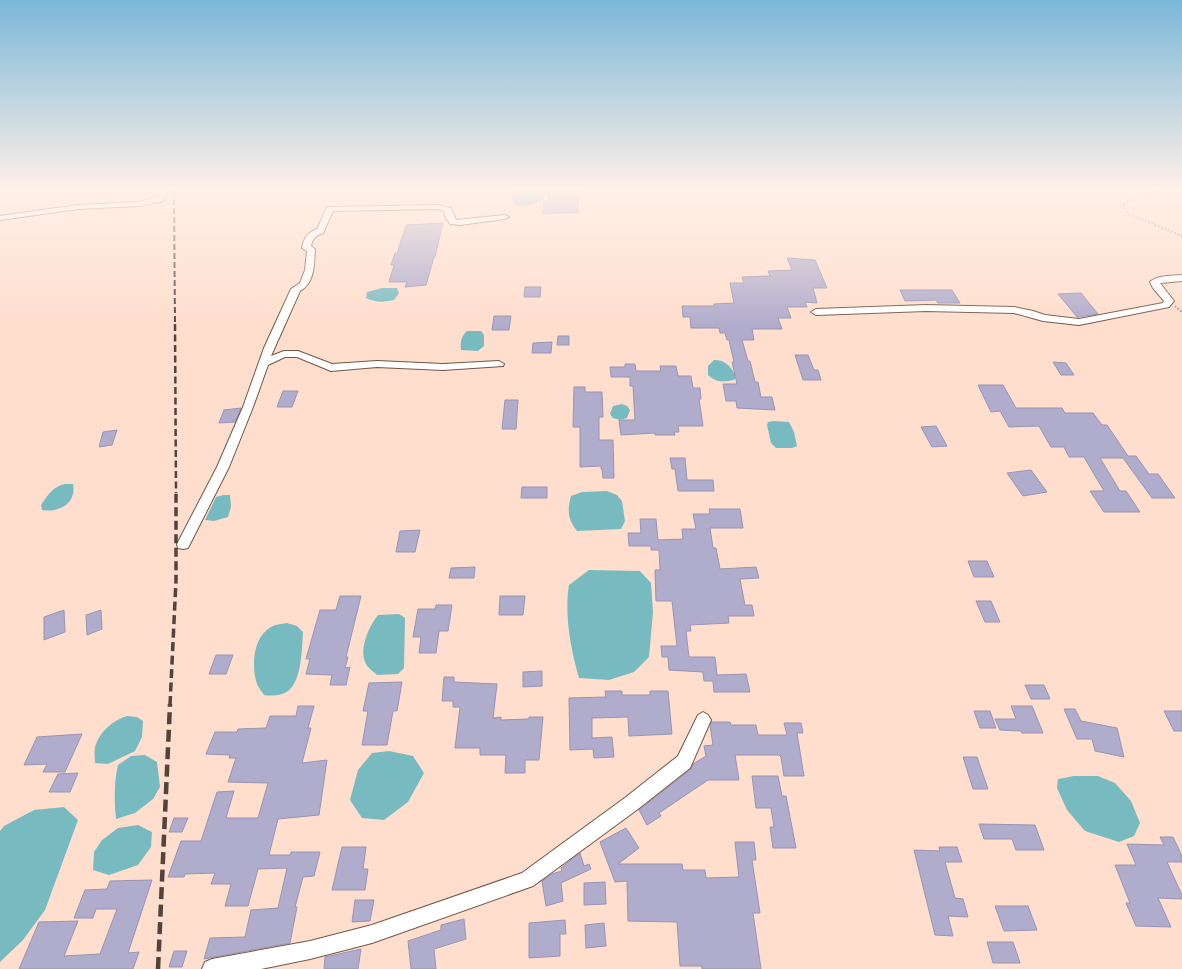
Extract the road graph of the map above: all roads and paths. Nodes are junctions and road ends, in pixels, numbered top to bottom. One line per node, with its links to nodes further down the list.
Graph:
1 (311, 235): 4 (street)
2 (1182, 278): 3 (street)
3 (816, 312)
4 (264, 363): 5 (street); 6 (street)
5 (499, 364)
6 (183, 544)
7 (703, 720): 8 (street)
8 (212, 969)

